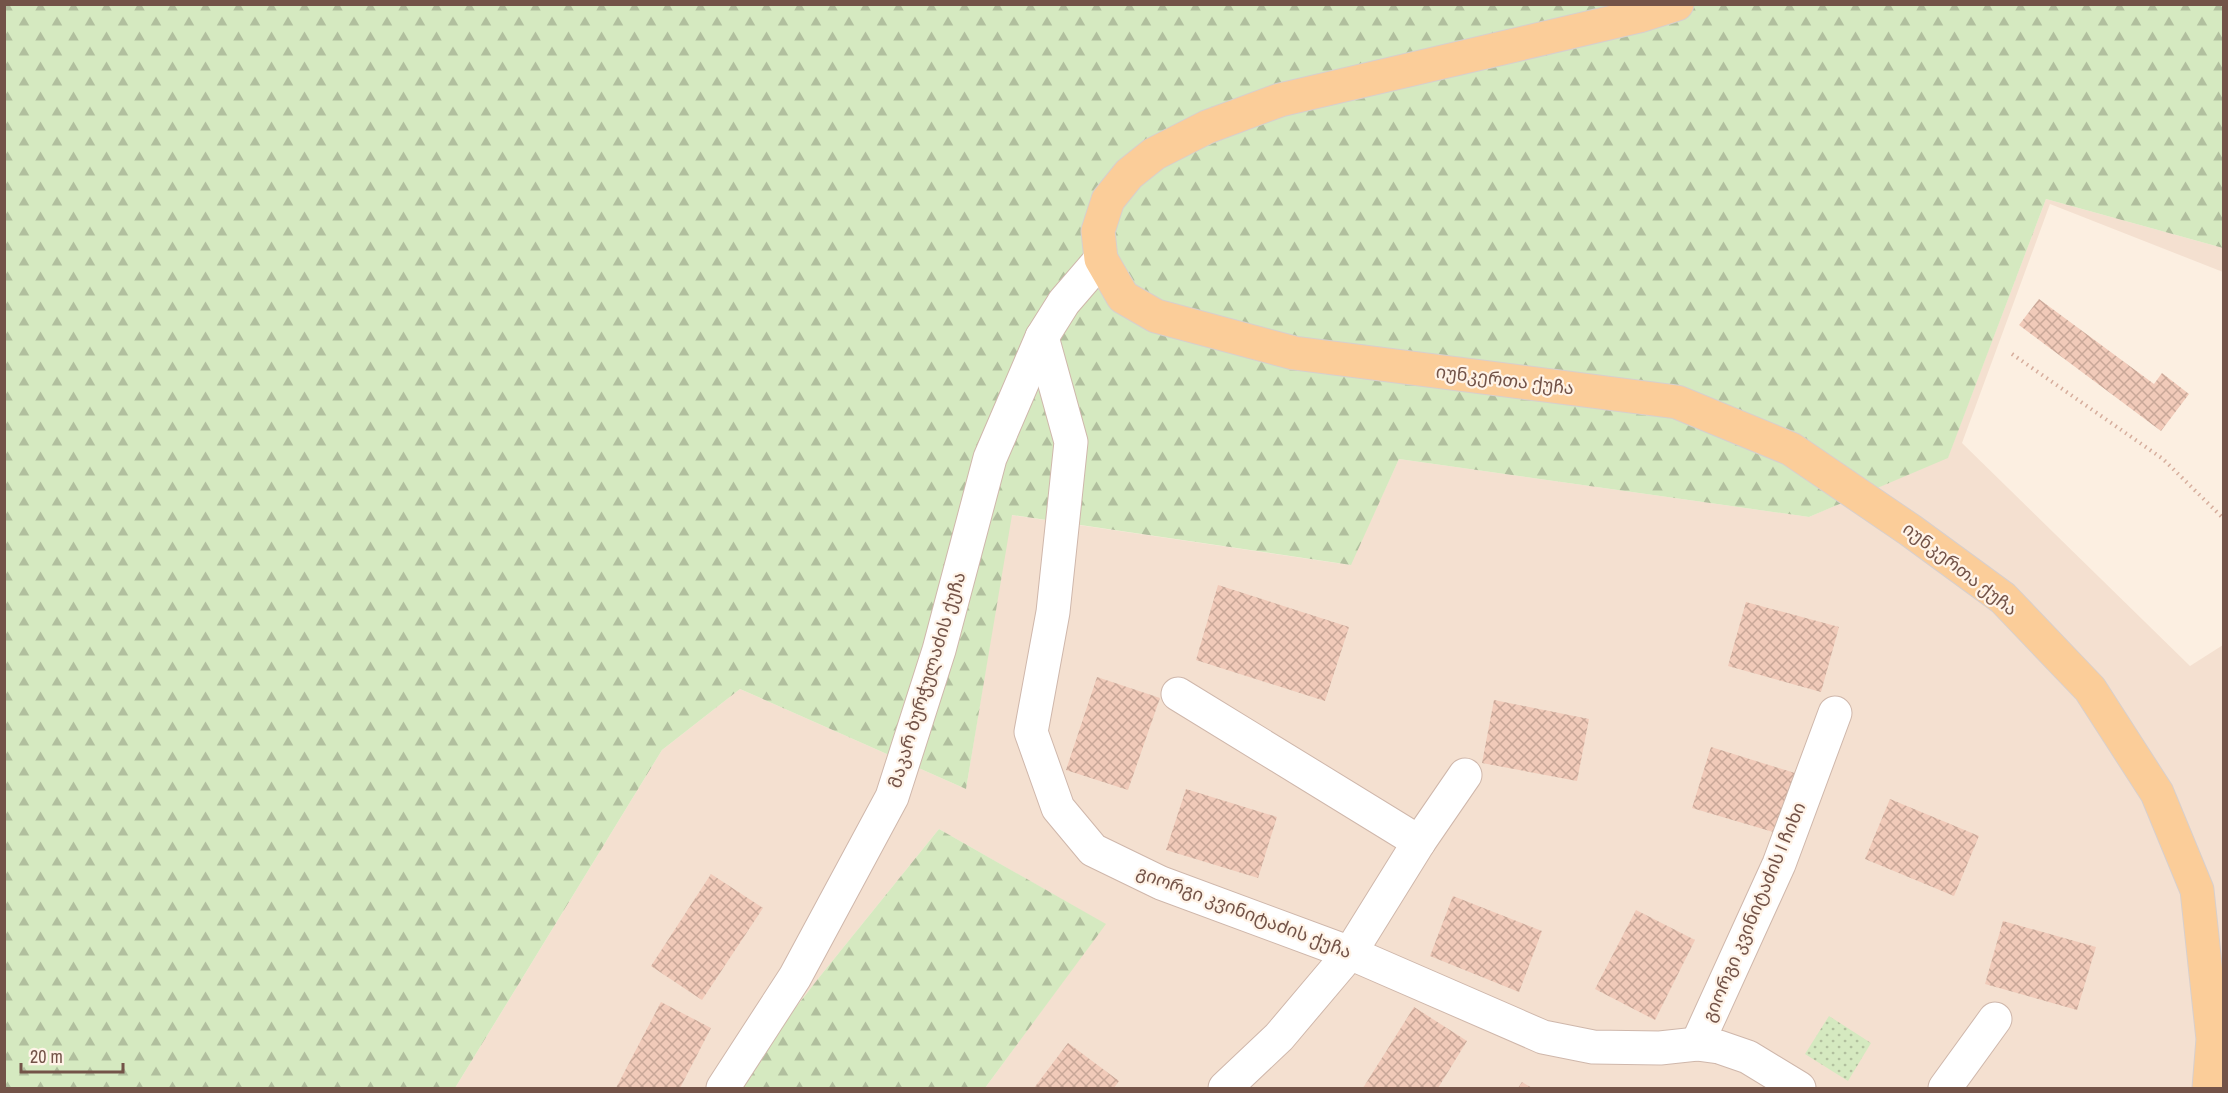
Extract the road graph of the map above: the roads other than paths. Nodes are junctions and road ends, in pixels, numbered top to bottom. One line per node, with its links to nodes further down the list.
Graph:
1 (1677, 4): 2 (main road, იუნკერთა ქუჩა)
2 (1101, 259): 3 (street, მაკარ ბურჭულაძის ქუჩა); 15 (main road, იუნკერთა ქუჩა)
3 (1042, 337): 8 (street, გიორგი კვინიტაძის ქუჩა); 11 (street, მაკარ ბურჭულაძის ქუჩა)
4 (1178, 694): 7 (street)
5 (1835, 713): 10 (street, გიორგი კვინიტაძის I ჩიხი)
6 (1465, 776): 7 (street)
7 (1419, 842): 8 (street)
8 (1350, 953): 10 (street, გიორგი კვინიტაძის ქუჩა); 12 (street)
9 (1995, 1018): 14 (street)
10 (1697, 1044): 13 (street, გიორგი კვინიტაძის ქუჩა)
11 (723, 1089)
12 (1225, 1089)
13 (1799, 1089)
14 (1945, 1089)
15 (2209, 1089)

